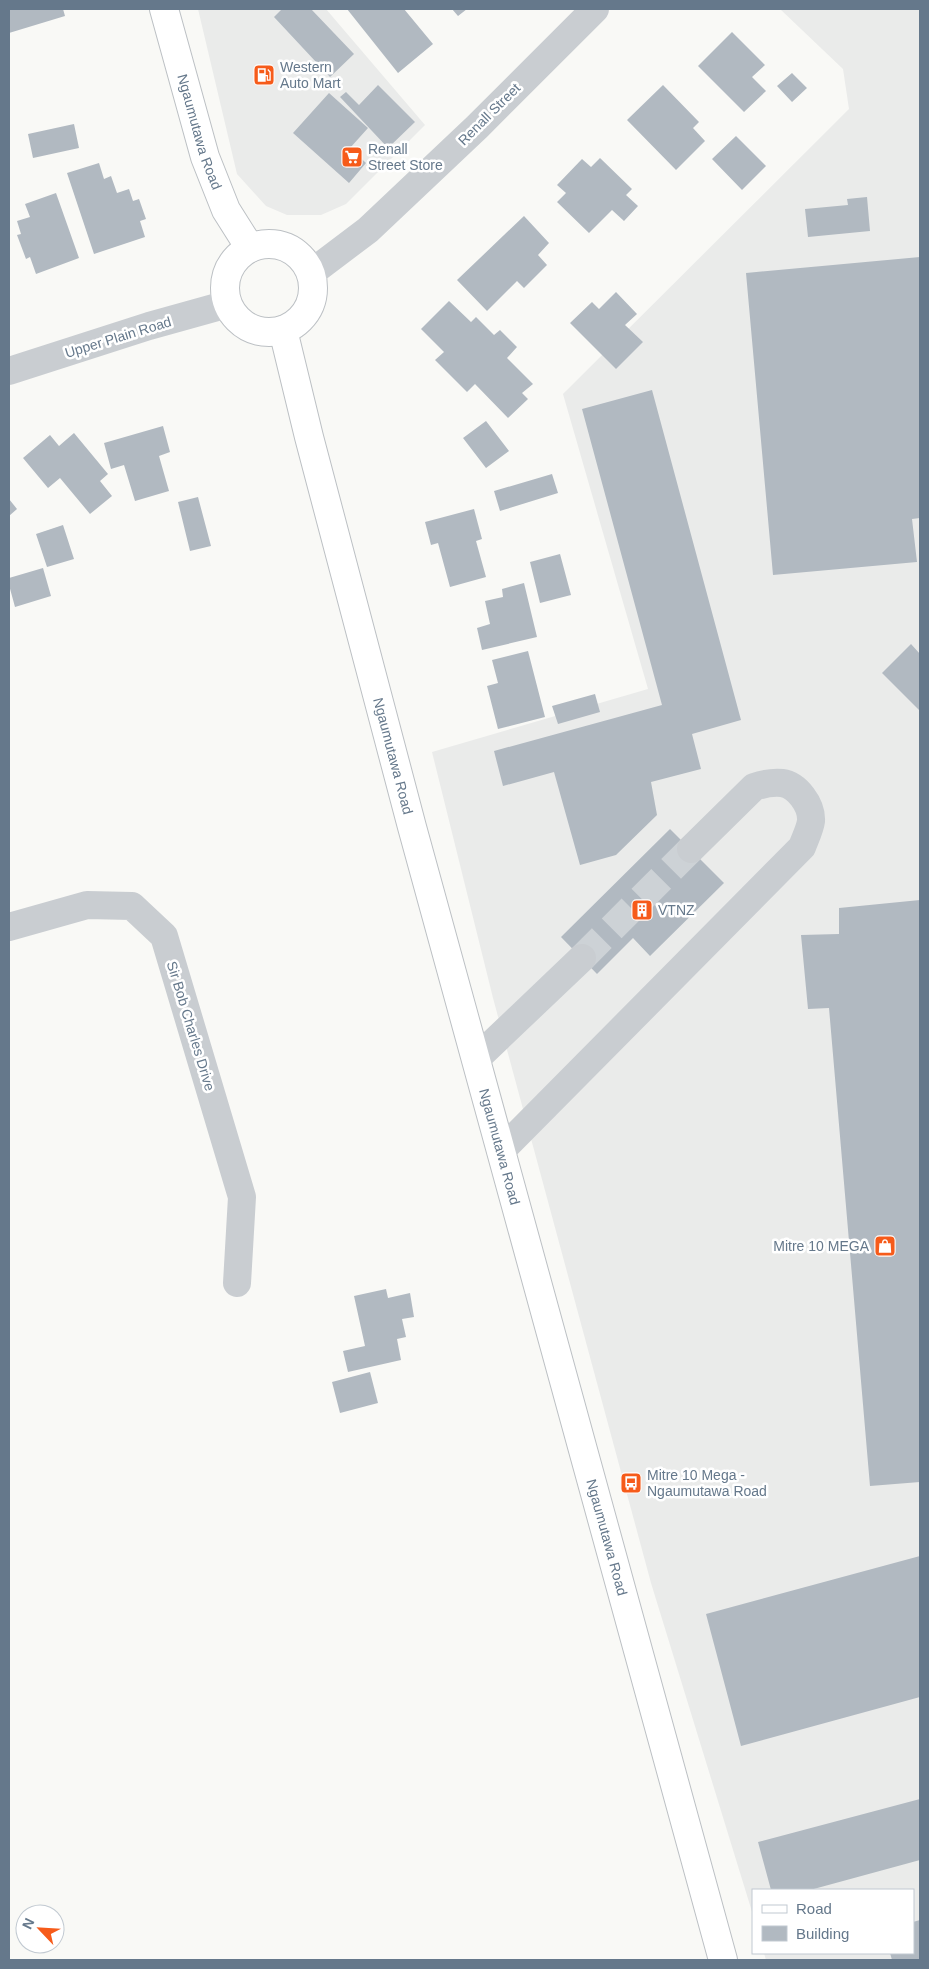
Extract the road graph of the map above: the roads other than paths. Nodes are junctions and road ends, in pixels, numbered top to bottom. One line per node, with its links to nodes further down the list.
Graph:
1 (164, 9): 3 (main road, Ngaumutawa Road)
2 (595, 9): 4 (street, Renall Street)
3 (250, 248): 4 (main road); 5 (main road)
4 (311, 272): 6 (main road)
5 (228, 304): 6 (main road); 7 (street, Upper Plain Road)
6 (283, 330): 11 (main road, Ngaumutawa Road)
7 (9, 371)
8 (690, 849): 12 (street)
9 (9, 927): 13 (street, Sir Bob Charles Drive)
10 (582, 958): 11 (street)
11 (476, 1059): 12 (main road, Ngaumutawa Road)
12 (501, 1151): 14 (main road, Ngaumutawa Road)
13 (237, 1283)
14 (723, 1960)

